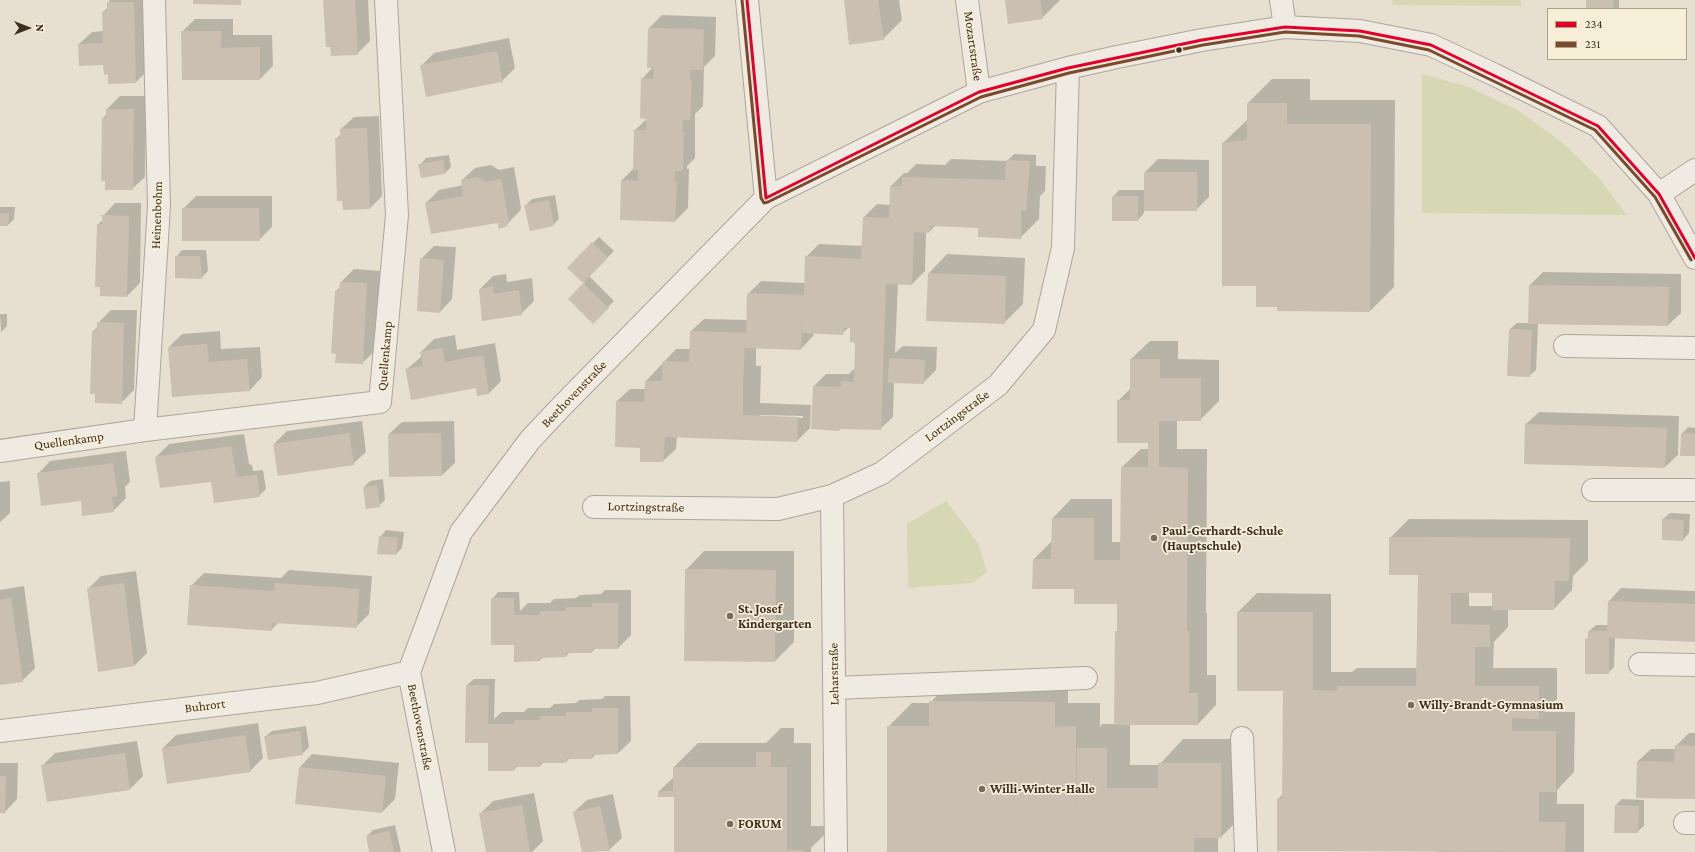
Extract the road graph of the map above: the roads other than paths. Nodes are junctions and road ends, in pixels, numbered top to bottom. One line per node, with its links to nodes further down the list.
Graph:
1 (154, 0): 15 (street, Heinenbohm)
2 (386, 0): 15 (street, Quellenkamp)
3 (747, 0): 11 (street)
4 (967, 0): 8 (street, Mozartstraße)
5 (1281, 0): 6 (street)
6 (1285, 28): 7 (street, Beethovenstraße); 10 (street, Beethovenstraße)
7 (1068, 68): 8 (street, Beethovenstraße); 19 (street, Lortzingstraße)
8 (979, 92): 11 (street, Beethovenstraße)
9 (1695, 170): 10 (street)
10 (1659, 194): 12 (street, Beethovenstraße)
11 (766, 198): 23 (street, Beethovenstraße)
12 (1695, 258)
13 (1565, 346): 14 (street)
14 (1695, 348)
15 (144, 430): 16 (street, Quellenkamp)
16 (0, 452)
17 (1592, 490): 18 (street)
18 (1695, 490)
19 (832, 496): 20 (street, Lortzingstraße); 25 (street, Leharstraße)
20 (594, 507)
21 (1640, 664): 22 (street)
22 (1695, 665)
23 (409, 672): 26 (street, Buhrort); 28 (street, Beethovenstraße)
24 (1086, 678): 25 (street)
25 (834, 688): 29 (street, Leharstraße)
26 (0, 731)
27 (1242, 738): 30 (street)
28 (444, 852)
29 (836, 852)
30 (1246, 852)

